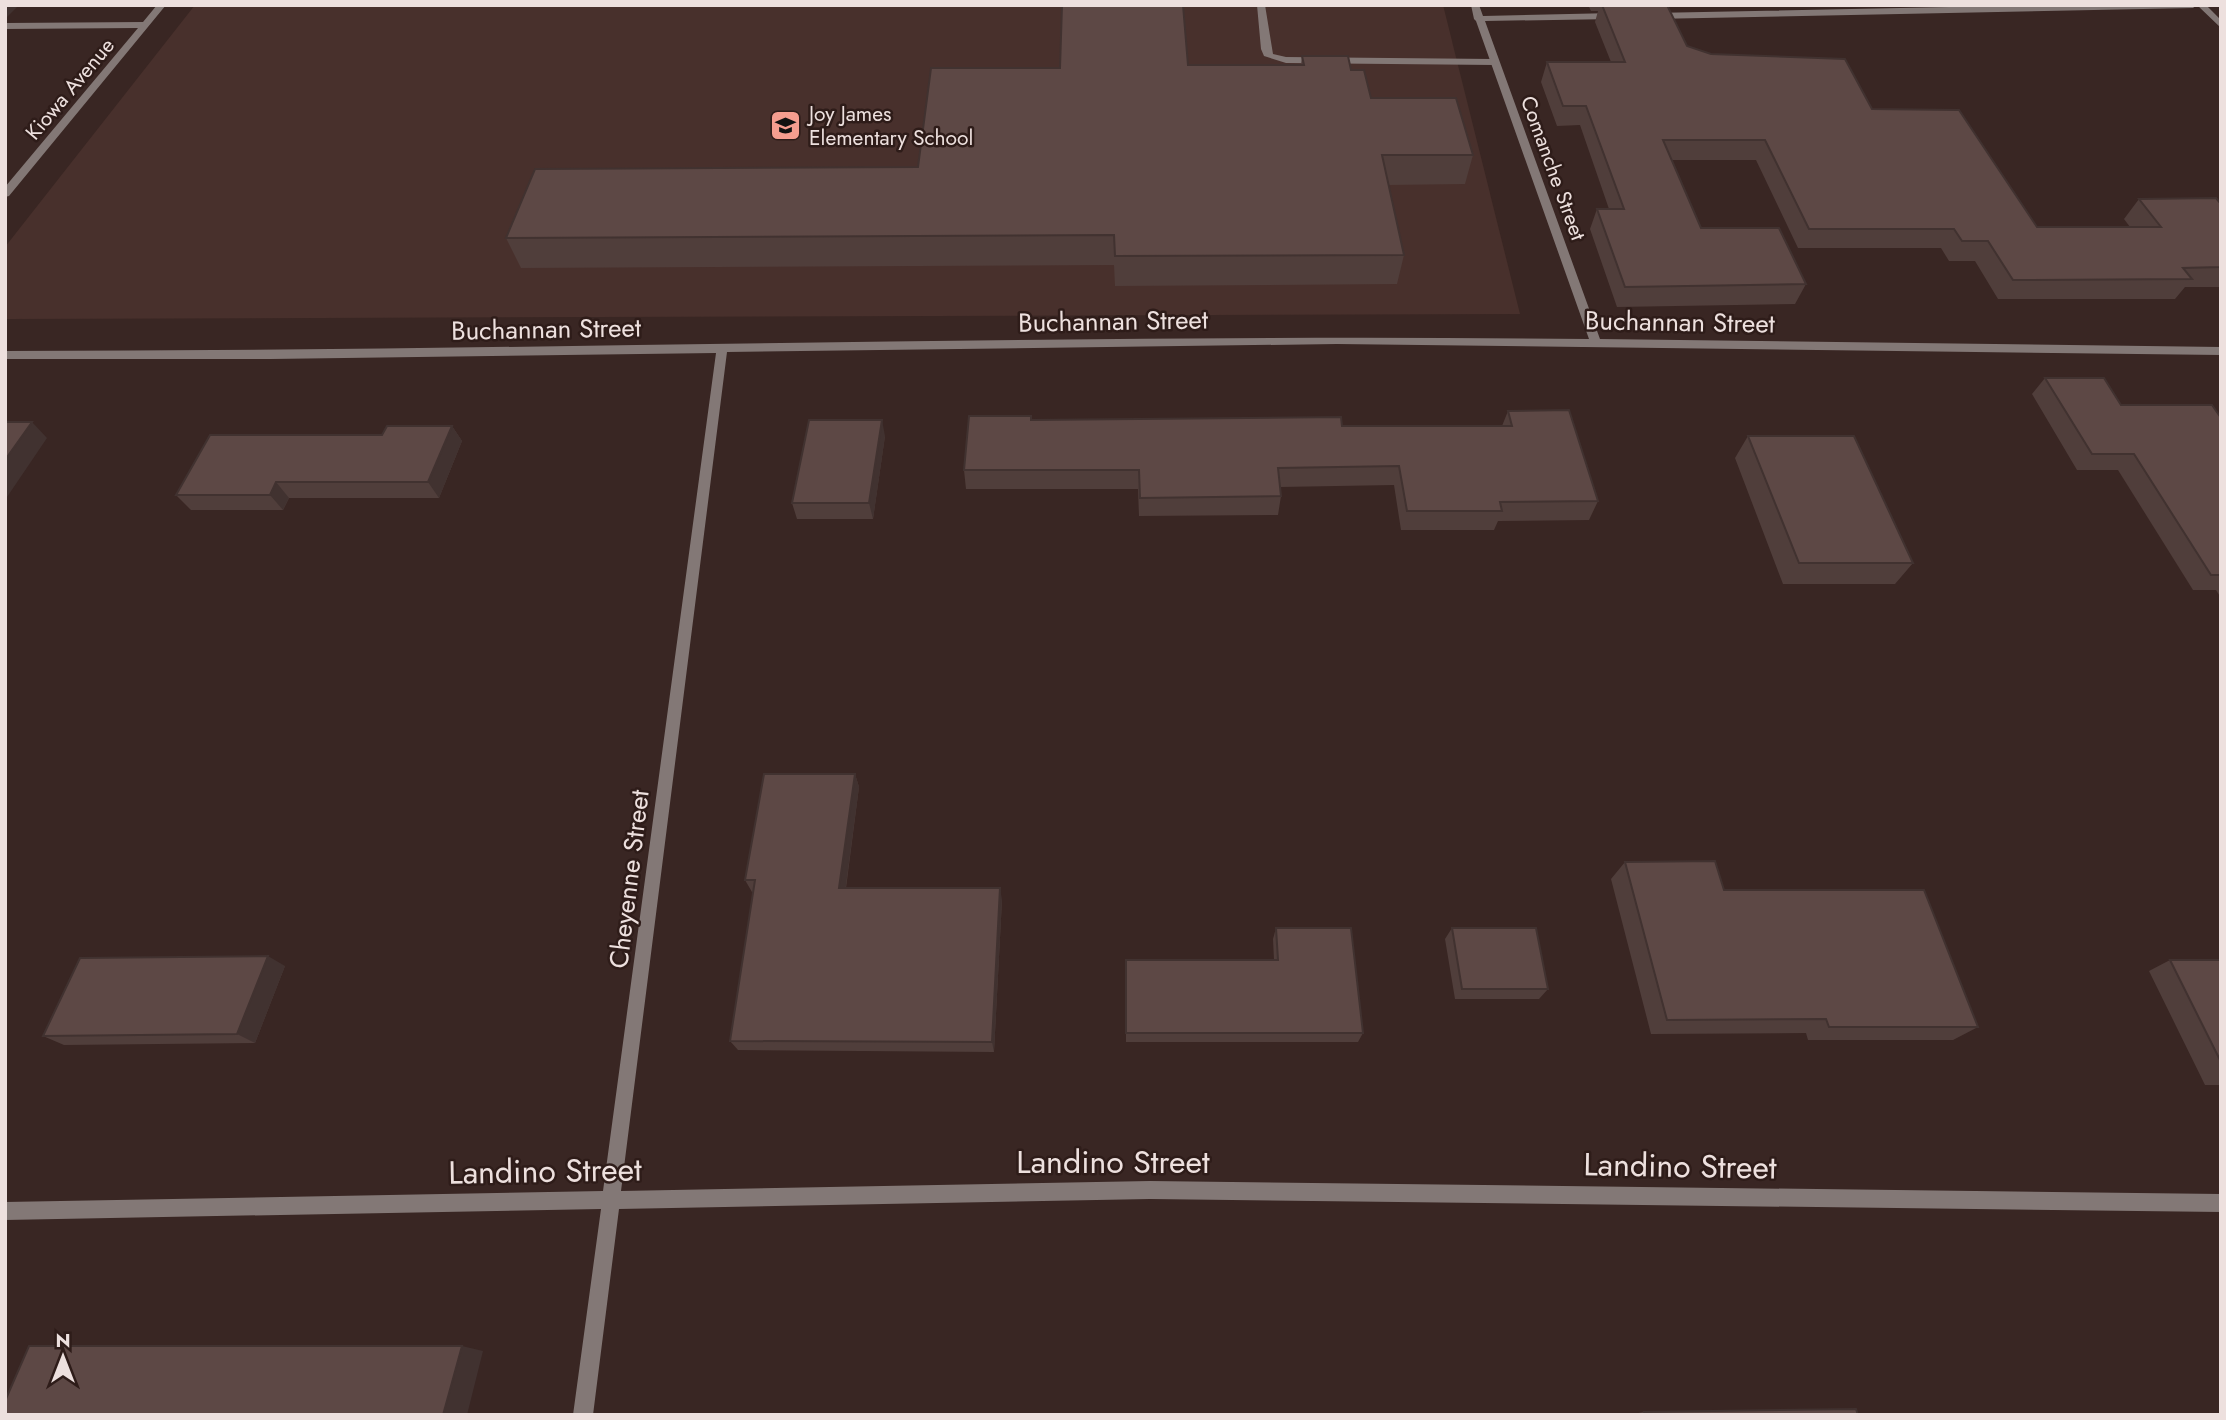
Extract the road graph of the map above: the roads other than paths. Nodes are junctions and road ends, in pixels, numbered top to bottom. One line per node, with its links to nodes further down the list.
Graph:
1 (162, 5): 10 (street, Kiowa Avenue)
2 (1261, 5): 13 (street)
3 (1475, 5): 9 (street, Comanche Street)
4 (2193, 5): 8 (street)
5 (2203, 5): 6 (street); 11 (street)
6 (2221, 6)
7 (1630, 16): 9 (street)
8 (1643, 16)
9 (1478, 19): 13 (street, Comanche Street)
10 (145, 25): 12 (street); 14 (street, Kiowa Avenue)
11 (2221, 25)
12 (5, 26)
13 (1494, 62): 15 (street, Comanche Street)
14 (5, 194)
15 (1596, 344): 16 (street, Buchannan Street); 17 (street, Buchannan Street)
16 (722, 349): 18 (street, Buchannan Street); 19 (street, Cheyenne Street)
17 (2221, 351)
18 (5, 355)
19 (612, 1199): 20 (street, Landino Street); 21 (street, Landino Street); 22 (street, Cheyenne Street)
20 (2221, 1203)
21 (5, 1211)
22 (583, 1415)

